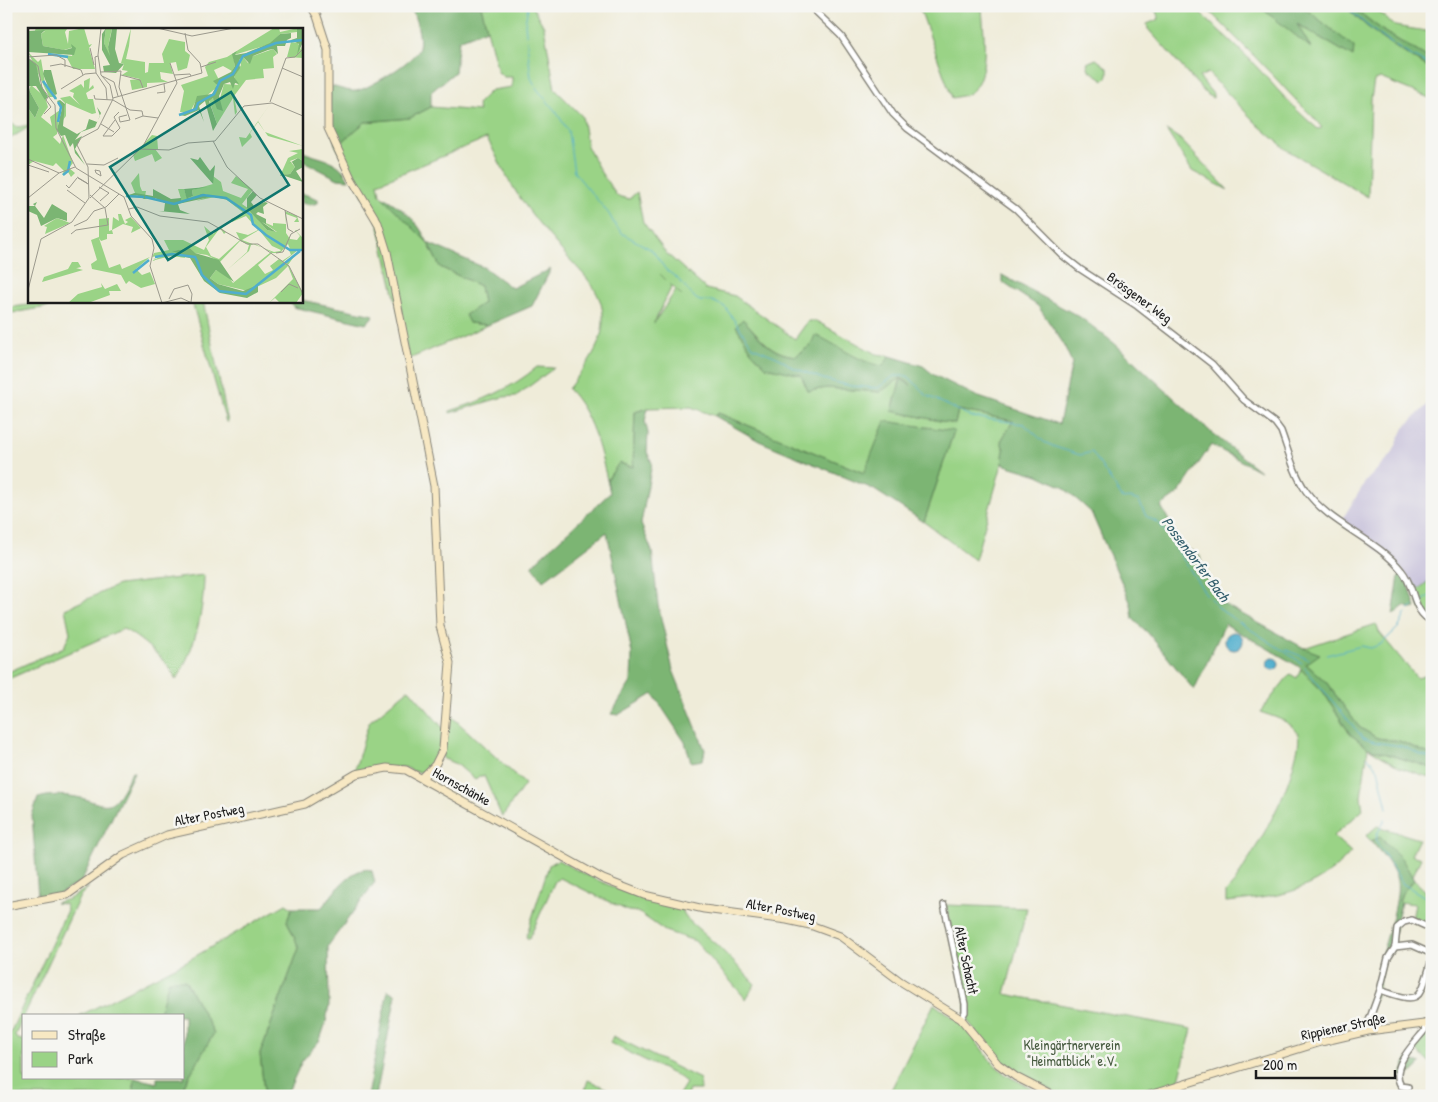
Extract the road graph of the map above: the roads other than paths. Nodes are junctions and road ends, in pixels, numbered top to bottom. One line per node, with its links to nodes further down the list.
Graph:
1 (310, 6): 4 (street, Hornschänke)
2 (810, 6): 3 (street, Brösgener Weg)
3 (1432, 621)
4 (422, 778): 5 (street, Hornschänke); 7 (street, Alter Postweg)
5 (549, 850): 12 (street, Alter Postweg)
6 (944, 905): 12 (street, Alter Schacht)
7 (6, 906)
8 (1432, 929): 9 (street)
9 (1395, 947): 10 (street); 11 (street)
10 (1431, 955): 11 (street)
11 (1380, 990): 14 (street)
12 (961, 1019): 16 (street, Alter Postweg)
13 (1428, 1023): 14 (street, Rippiener Straße); 15 (street)
14 (1368, 1032): 17 (street, Rippiener Straße)
15 (1408, 1087)
16 (1053, 1096)
17 (1146, 1096)

